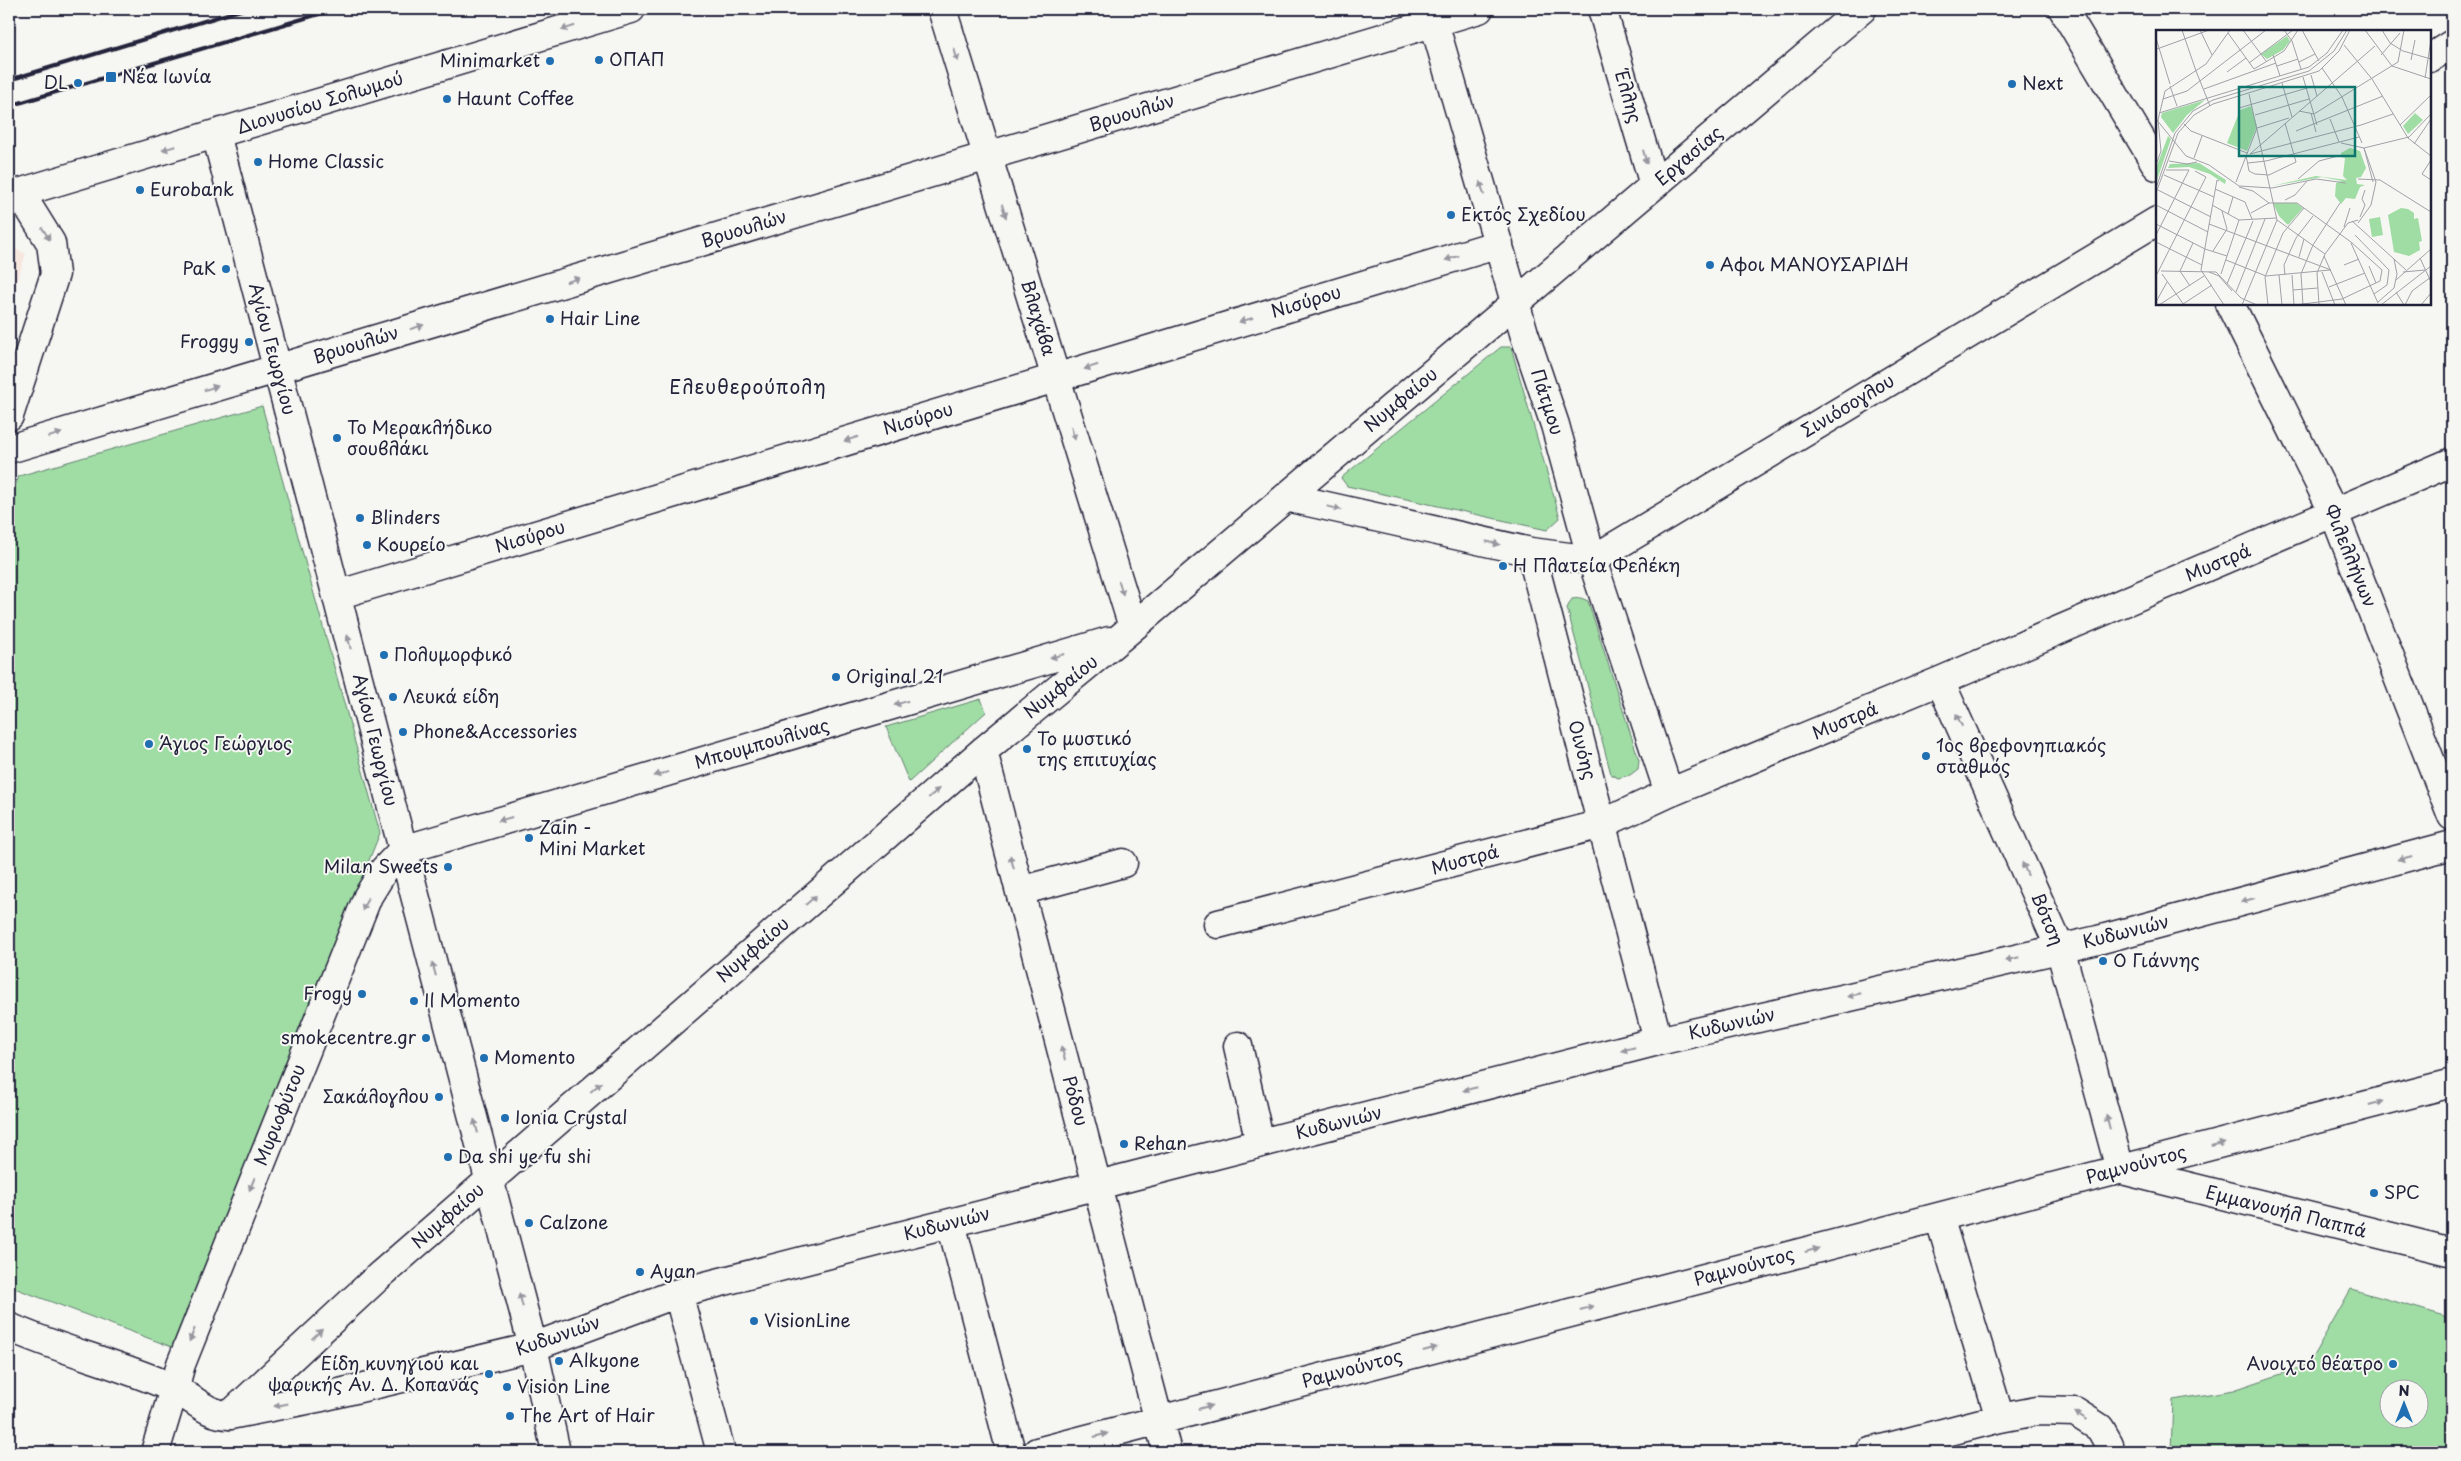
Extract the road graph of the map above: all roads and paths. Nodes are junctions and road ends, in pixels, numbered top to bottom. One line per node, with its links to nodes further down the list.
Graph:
1 (631, 9): 10 (street, Διονυσίου Σολωμού, one-way to 10)
2 (942, 9): 11 (street, Βλαχάβα, one-way to 11)
3 (1479, 9): 7 (street, Βρυουλών)
4 (1602, 9): 13 (street, Έλλης, one-way to 13)
5 (1862, 9): 13 (street, Εργασίας)
6 (2063, 9): 12 (street)
7 (1432, 16): 11 (street, Βρυουλών); 16 (street, Πάτμου, one-way to 7)
8 (2452, 44): 9 (street)
9 (2431, 57)
10 (216, 134): 14 (street, Διονυσίου Σολωμού, one-way to 14); 19 (street, Αγίου Γεωργίου)
11 (988, 156): 19 (street, Βρυουλών, one-way to 11); 20 (street, Βλαχάβα, one-way to 20)
12 (2156, 164)
13 (1654, 185): 17 (street, Εργασίας)
14 (14, 194): 21 (street, one-way to 21)
15 (2156, 222): 27 (street, Σινιόσογλου)
16 (1499, 244): 17 (street, Πάτμου); 20 (street, Νισύρου, one-way to 20)
17 (1516, 302): 24 (street, Νυμφαίου); 27 (street, Πάτμου)
18 (2230, 305): 25 (street, Φιλελλήνων)
19 (278, 368): 22 (street, Βρυουλών, one-way to 19); 28 (street, Αγίου Γεωργίου)
20 (1056, 378): 28 (street, Νισύρου, one-way to 28); 29 (street, Βλαχάβα, one-way to 29)
21 (9, 416)
22 (9, 449)
23 (2452, 462): 25 (street, Μυστρά)
24 (1286, 497): 26 (street, one-way to 26); 29 (street, Νυμφαίου)
25 (2334, 513): 30 (street, Μυστρά); 33 (street, Φιλελλήνων)
26 (1531, 552): 27 (street); 34 (street, Οινόης)
27 (1592, 560): 32 (street, Πάτμου)
28 (337, 595): 36 (street, Αγίου Γεωργίου, one-way to 28)
29 (1127, 632): 31 (street, Νυμφαίου); 36 (street, Μπουμπουλίνας, one-way to 36)
30 (1940, 681): 32 (street, Μυστρά); 40 (street, Βότση, one-way to 30)
31 (983, 750): 38 (street, Ρόδου, one-way to 31); 46 (street, Νυμφαίου, one-way to 31)
32 (1669, 793): 34 (street, Μυστρά)
33 (2452, 816)
34 (1602, 824): 39 (street, Μυστρά); 41 (street, Οινόης)
35 (2452, 846): 40 (street, Κυδωνιών, one-way to 40)
36 (403, 850): 46 (street, Αγίου Γεωργίου, one-way to 36); 54 (street, Μυριοφύτου, one-way to 54)
37 (1123, 863): 38 (street)
38 (1020, 891): 47 (street, Ρόδου, one-way to 38)
39 (1218, 924)
40 (2060, 948): 41 (street, Κυδωνιών, one-way to 41); 45 (street, Βότση, one-way to 40)
41 (1658, 1041): 44 (street, Κυδωνιών, one-way to 44)
42 (1238, 1046): 44 (street)
43 (2452, 1083): 45 (street, Ραμνούντος, one-way to 43)
44 (1260, 1143): 47 (street, Κυδωνιών)
45 (2120, 1170): 48 (street, Ραμνούντος); 50 (street, Εμμανουήλ Παππά)
46 (490, 1179): 53 (street, Αγίου Γεωργίου, one-way to 46); 55 (street, Νυμφαίου, one-way to 46)
47 (1097, 1185): 49 (street, Κυδωνιών); 57 (street, Ρόδου)
48 (1939, 1217): 56 (street); 57 (street, Ραμνούντος, one-way to 48)
49 (950, 1223): 51 (street, Κυδωνιών); 61 (street)
50 (2452, 1252)
51 (678, 1293): 53 (street, Κυδωνιών); 60 (street)
52 (9, 1327): 54 (street)
53 (533, 1347): 55 (street, Κυδωνιών, one-way to 55); 59 (street, Αγίου Γεωργίου)
54 (174, 1389): 55 (street); 58 (street, Μυριοφύτου)
55 (230, 1415)
56 (2000, 1418): 64 (street); 65 (street, one-way to 56)
57 (1158, 1419): 62 (street, Ραμνούντος, one-way to 57); 63 (street, Ρόδου)
58 (154, 1452)
59 (556, 1452)
60 (721, 1452)
61 (1011, 1452)
62 (1037, 1452)
63 (1167, 1452)
64 (1870, 1452)
65 (2108, 1452)

